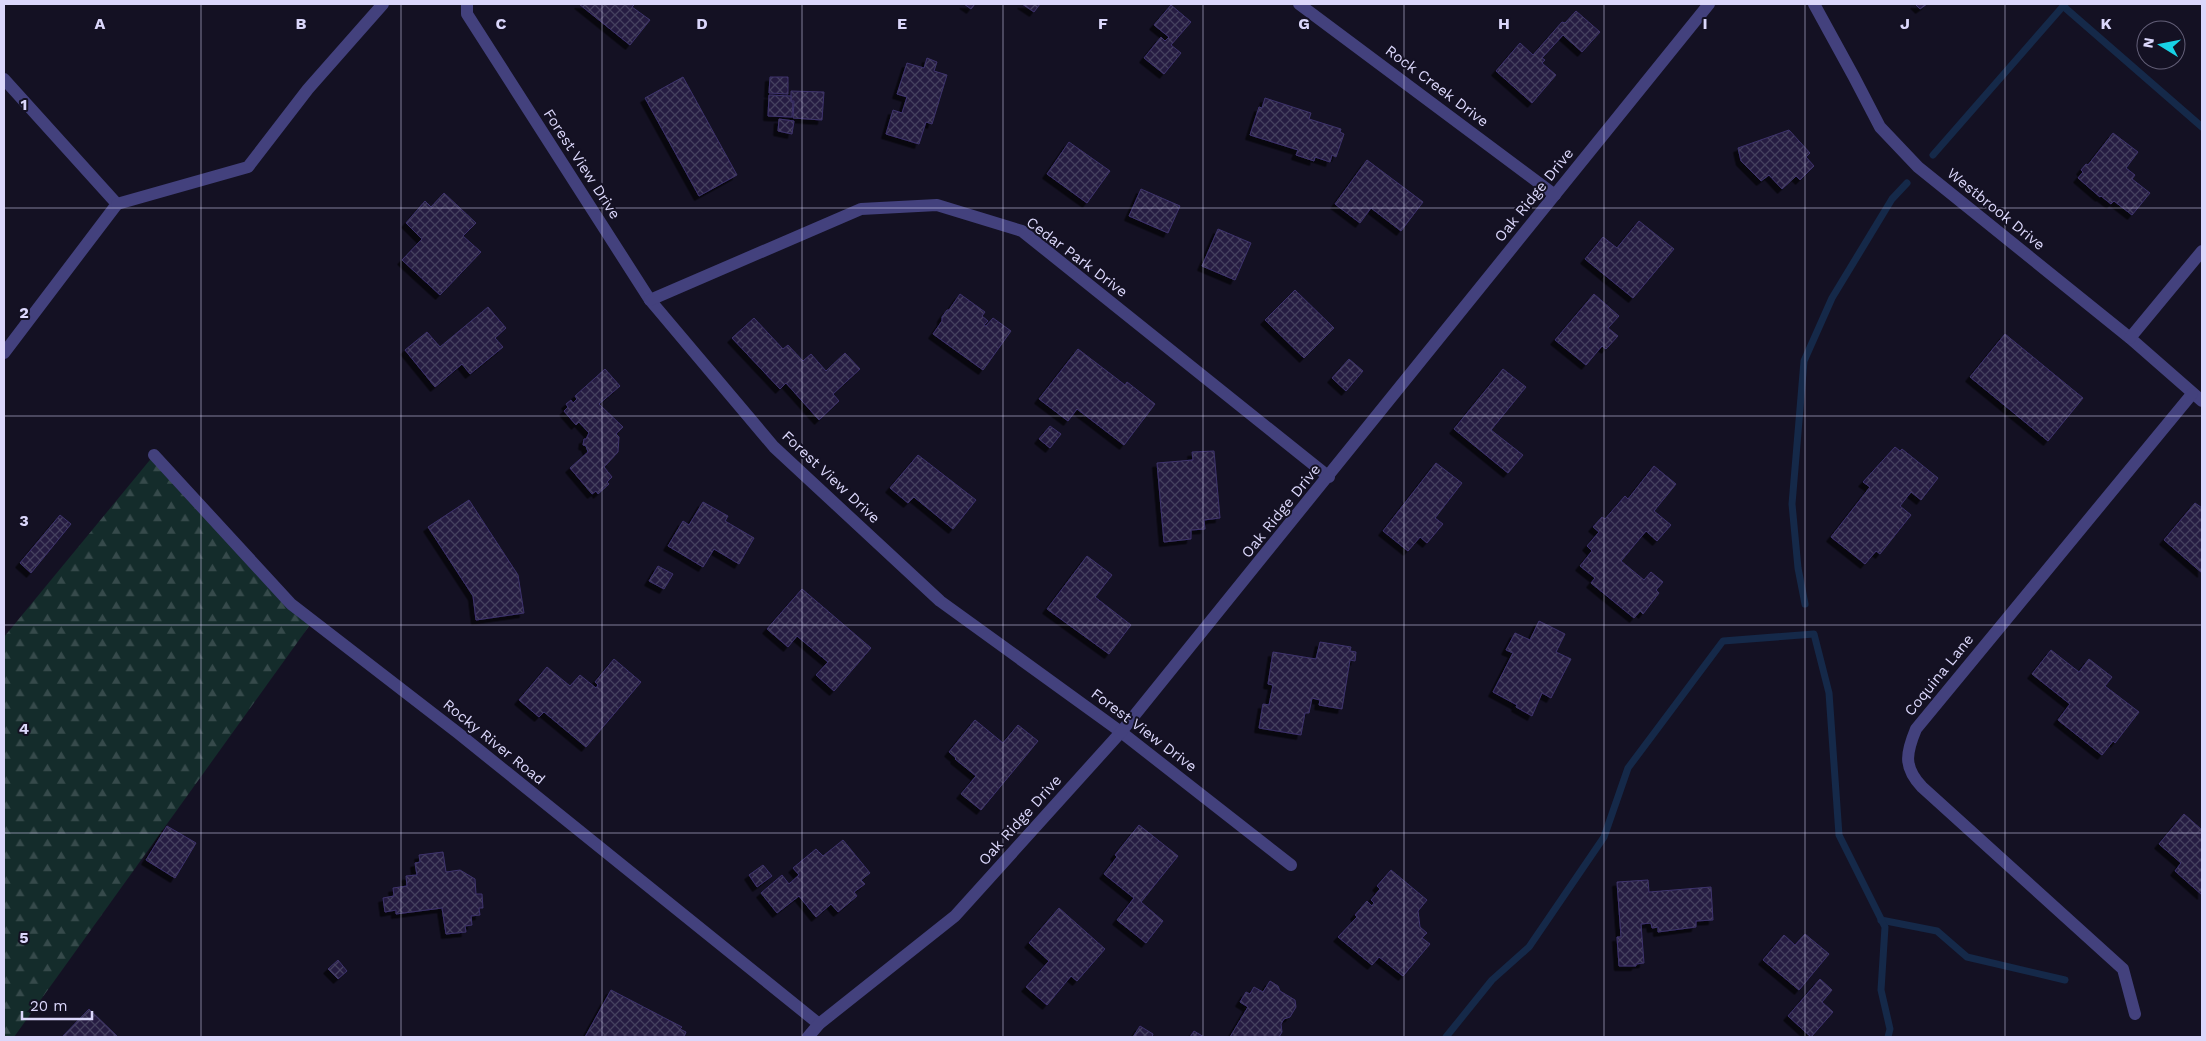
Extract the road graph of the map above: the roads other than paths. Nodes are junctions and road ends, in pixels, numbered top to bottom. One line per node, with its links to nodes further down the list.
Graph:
1 (383, 4): 8 (street)
2 (467, 4): 10 (street, Forest View Drive)
3 (1299, 4): 7 (street, Rock Creek Drive)
4 (1709, 4): 7 (street, Oak Ridge Drive)
5 (1814, 4): 11 (street, Westbrook Drive)
6 (4, 79): 8 (street)
7 (1555, 194): 15 (street, Oak Ridge Drive)
8 (118, 204): 12 (street)
9 (2202, 251): 11 (street)
10 (650, 300): 15 (street, Cedar Park Drive); 16 (street, Forest View Drive)
11 (2130, 338): 13 (street, Westbrook Drive)
12 (4, 353)
13 (2197, 397): 18 (street, Coquina Lane)
14 (154, 455): 19 (street, Rocky River Road)
15 (1329, 477): 16 (street, Oak Ridge Drive)
16 (1121, 732): 17 (street, Forest View Drive); 19 (street, Oak Ridge Drive)
17 (1291, 865)
18 (2135, 1014)
19 (819, 1024): 20 (street)
20 (808, 1037)

